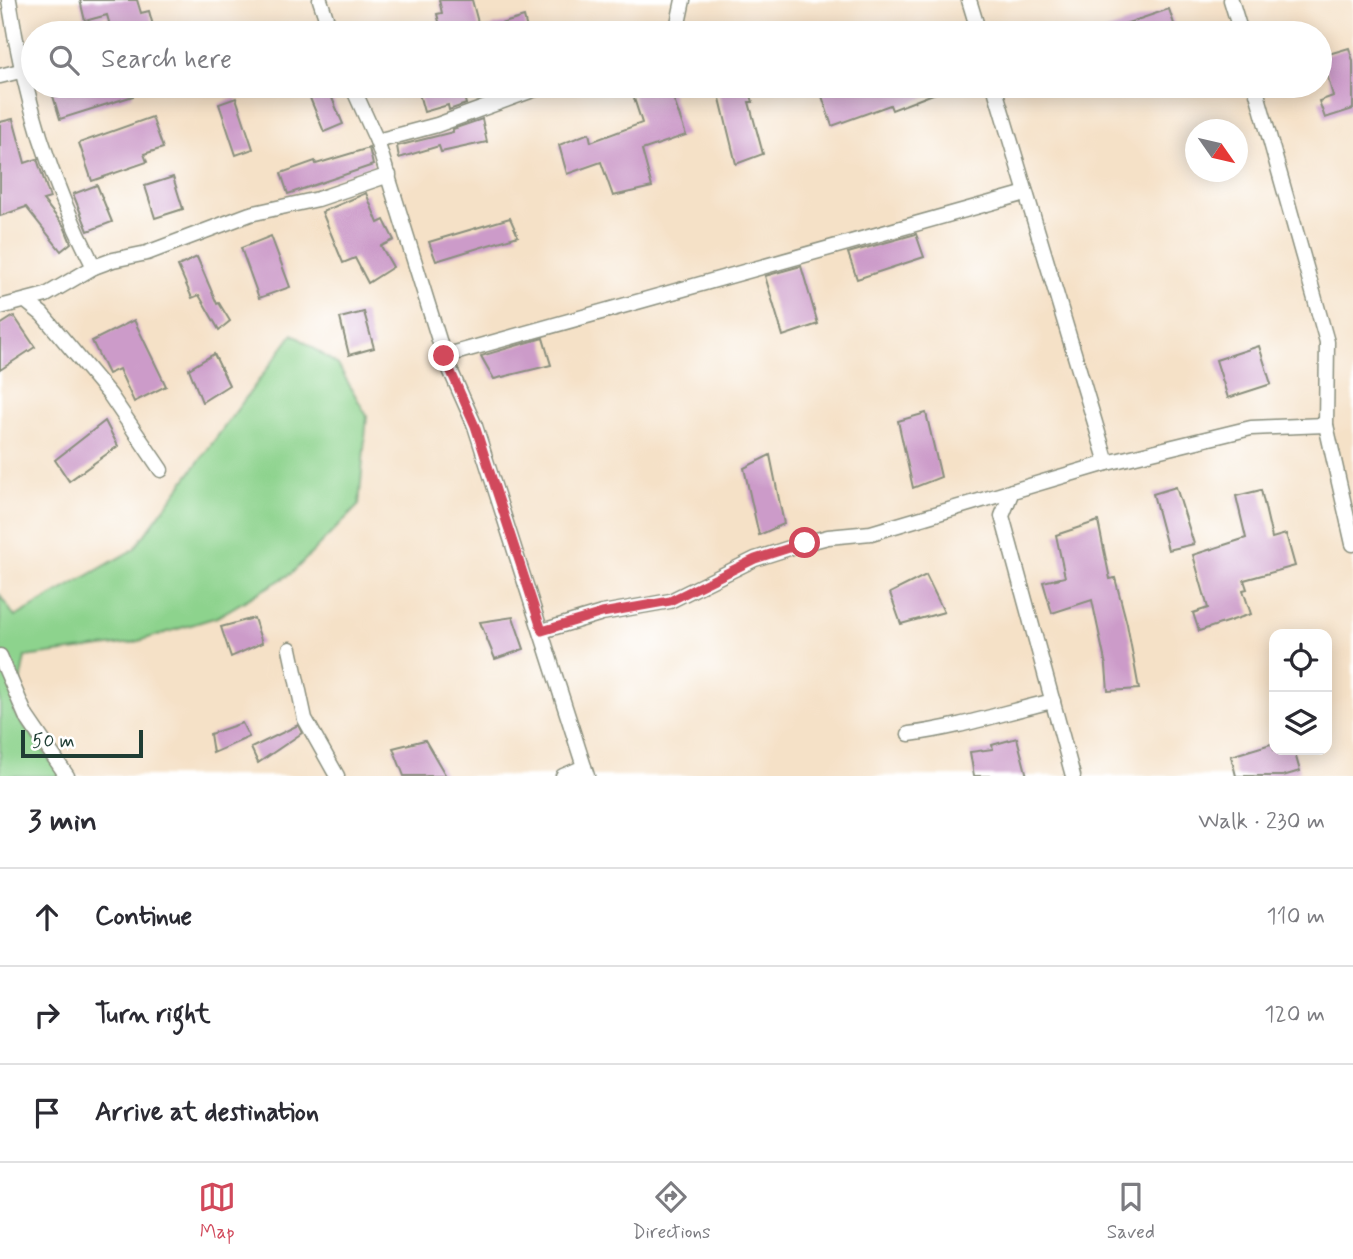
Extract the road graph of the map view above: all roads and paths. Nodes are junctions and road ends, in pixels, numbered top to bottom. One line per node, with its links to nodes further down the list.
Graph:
1 (9, 0): 10 (street)
2 (320, 0): 6 (street)
3 (683, 0): 7 (street)
4 (969, 0): 8 (street)
5 (1231, 0): 9 (street)
6 (327, 21)
7 (679, 21)
8 (975, 21)
9 (1237, 21)
10 (20, 71): 11 (street); 12 (street)
11 (21, 75)
12 (0, 76)
13 (27, 98): 21 (street)
14 (357, 98): 18 (street)
15 (511, 98): 18 (street)
16 (998, 98): 20 (street)
17 (1258, 98): 27 (street)
18 (377, 141): 19 (street)
19 (389, 175): 21 (street); 26 (street)
20 (1026, 193): 26 (street); 28 (street)
21 (94, 267): 22 (street)
22 (46, 295): 23 (street); 25 (street)
23 (26, 302): 24 (street); 25 (street)
24 (0, 307)
25 (42, 314): 29 (street)
26 (444, 356): 32 (street)
27 (1325, 425): 28 (street); 31 (street)
28 (1107, 463): 30 (street)
29 (161, 470)
30 (1012, 491): 32 (street); 35 (street)
31 (1353, 544)
32 (542, 631): 37 (street)
33 (290, 649): 39 (street)
34 (0, 656): 38 (street)
35 (1053, 701): 36 (street); 41 (street)
36 (909, 734)
37 (585, 771): 40 (street)
38 (67, 776)
39 (337, 776)
40 (563, 776)
41 (1073, 776)

